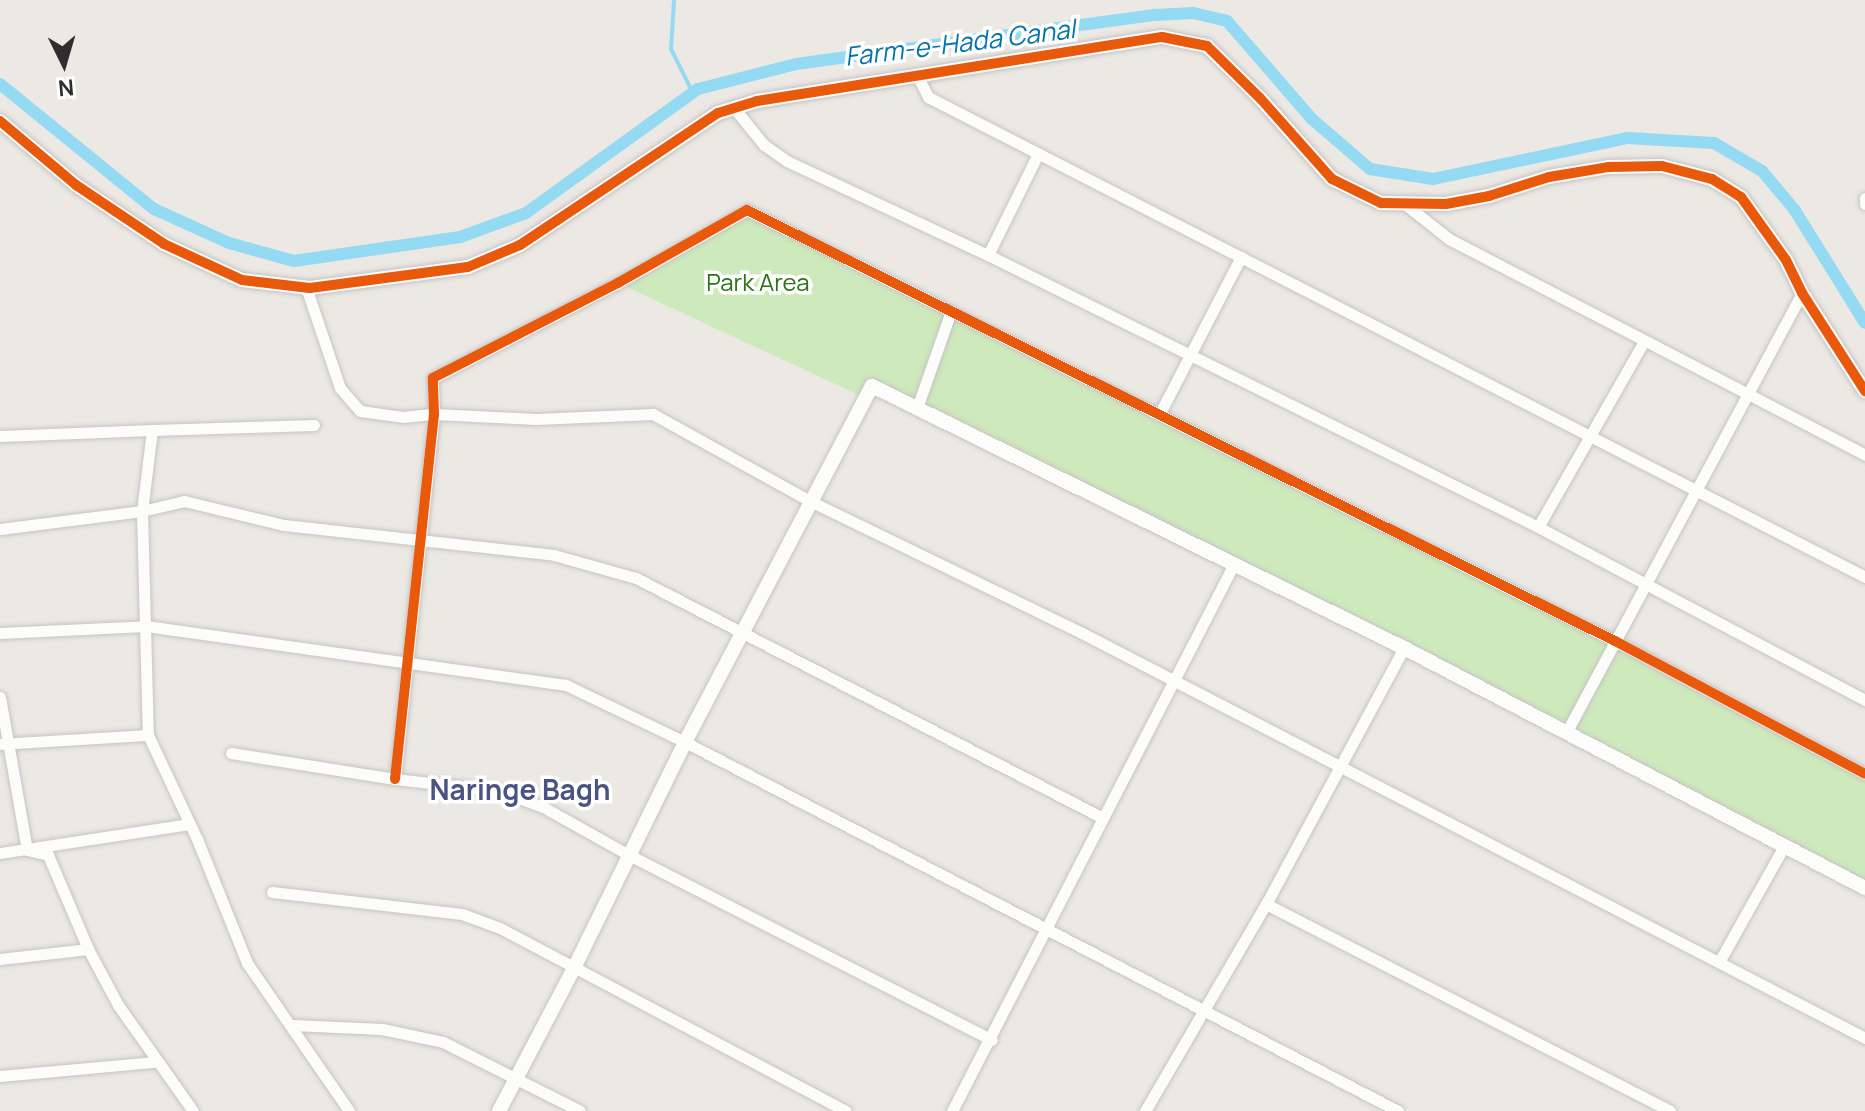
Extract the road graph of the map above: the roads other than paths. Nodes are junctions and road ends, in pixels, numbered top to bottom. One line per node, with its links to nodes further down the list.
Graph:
1 (917, 75): 2 (street); 4 (street); 5 (street)
2 (734, 108): 6 (street); 8 (street)
3 (0, 121): 8 (street)
4 (1038, 154): 6 (street); 7 (street)
5 (1406, 205): 9 (street); 11 (street)
6 (988, 255): 12 (street)
7 (1241, 257): 12 (street); 20 (street)
8 (306, 287): 17 (street)
9 (1802, 293): 13 (street); 14 (street)
10 (951, 311): 15 (street); 16 (street); 17 (street)
11 (1644, 341): 14 (street); 20 (street)
12 (1190, 354): 16 (street); 26 (street)
13 (1865, 391)
14 (1747, 395): 22 (street); 23 (street)
15 (917, 408): 24 (street); 29 (street)
16 (1160, 413): 35 (street)
17 (434, 414): 24 (street); 28 (street)
18 (314, 425): 19 (street)
19 (152, 430): 21 (street); 25 (street)
20 (1591, 435): 23 (street); 26 (street)
21 (0, 436)
22 (1865, 455)
23 (1697, 489): 30 (street); 31 (street)
24 (810, 501): 34 (street); 38 (street)
25 (142, 511): 27 (street); 28 (street); 32 (street)
26 (1538, 527): 31 (street)
27 (0, 529)
28 (422, 540): 34 (street); 37 (street)
29 (1234, 564): 36 (street); 38 (street)
30 (1865, 577)
31 (1646, 583): 35 (street); 40 (street)
32 (146, 626): 33 (street); 37 (street); 42 (street)
33 (0, 633)
34 (743, 634): 43 (street); 49 (street)
35 (1615, 641): 41 (street); 47 (street)
36 (1404, 648): 41 (street); 46 (street)
37 (409, 665): 43 (street); 48 (street)
38 (1174, 680): 46 (street); 49 (street)
39 (0, 697): 44 (street)
40 (1865, 700)
41 (1566, 733): 51 (street)
42 (148, 735): 44 (street); 50 (street)
43 (685, 742): 54 (street); 58 (street)
44 (5, 744): 52 (street)
45 (231, 753): 48 (street)
46 (1337, 767): 57 (street); 61 (street)
47 (1865, 774)
48 (395, 779): 54 (street)
49 (1103, 818): 58 (street)
50 (189, 824): 52 (street); 64 (street)
51 (1784, 846): 55 (street); 61 (street)
52 (27, 850): 53 (street); 59 (street)
53 (0, 853)
54 (629, 855): 62 (street); 66 (street)
55 (1865, 888)
56 (272, 892): 62 (street)
57 (1266, 904): 63 (street); 78 (street)
58 (1047, 927): 63 (street); 66 (street)
59 (88, 949): 60 (street); 67 (street)
60 (0, 959)
61 (1719, 962): 65 (street)
62 (574, 968): 69 (street); 74 (street)
63 (1203, 1012): 76 (street); 77 (street)
64 (292, 1025): 69 (street); 71 (street)
65 (1865, 1038)
66 (992, 1040): 75 (street)
67 (155, 1062): 68 (street); 70 (street)
68 (0, 1076)
69 (514, 1077): 72 (street); 73 (street)
70 (193, 1111)
71 (349, 1111)
72 (499, 1111)
73 (580, 1111)
74 (846, 1111)
75 (952, 1111)
76 (1145, 1111)
77 (1398, 1111)
78 (1670, 1111)

